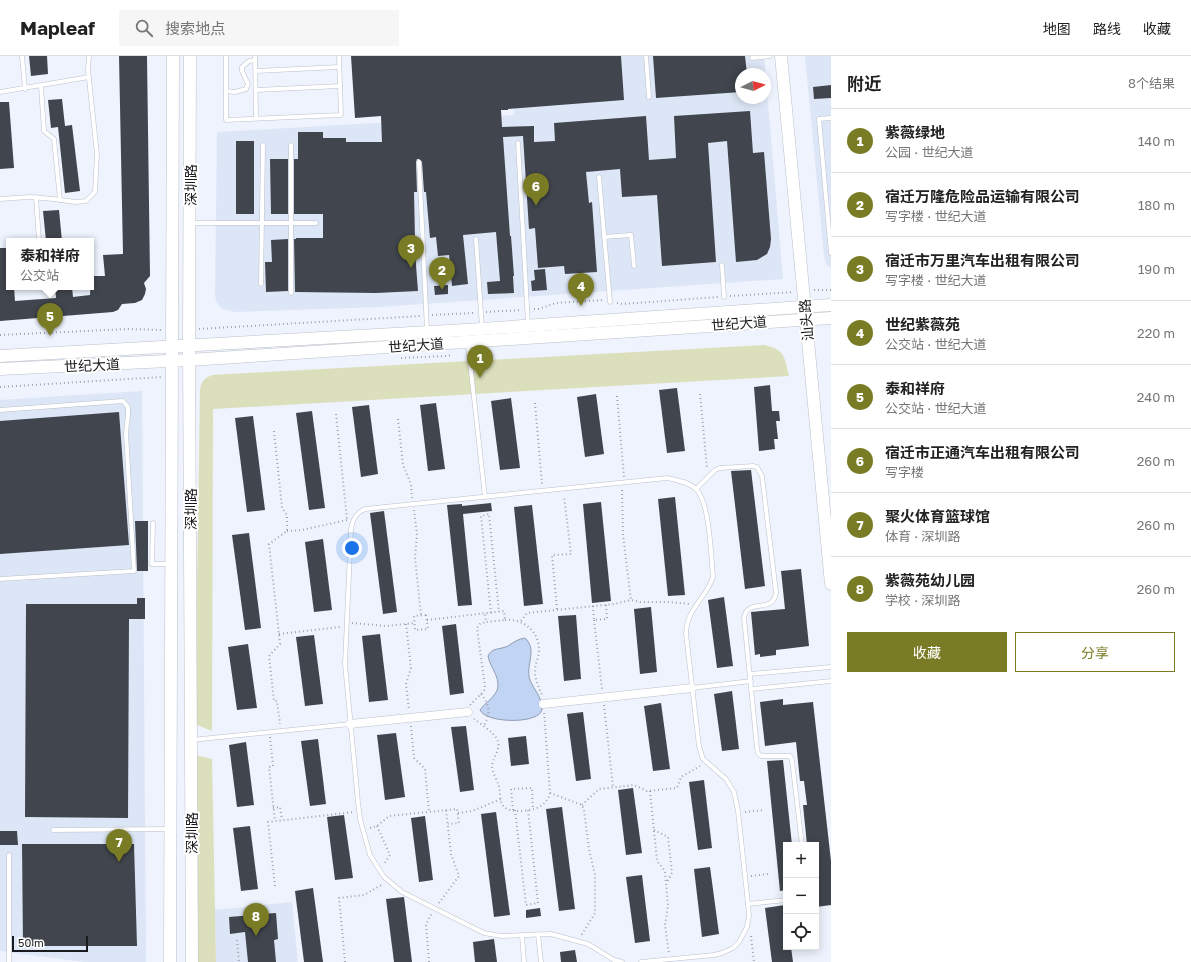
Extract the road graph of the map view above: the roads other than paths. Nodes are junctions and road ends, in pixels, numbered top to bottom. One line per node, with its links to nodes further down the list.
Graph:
1 (22, 56): 18 (lane)
2 (89, 56): 15 (lane)
3 (173, 56): 59 (street, 深圳路)
4 (190, 56): 35 (street, 深圳路)
5 (226, 56): 20 (lane)
6 (339, 56): 13 (lane)
7 (646, 56): 22 (lane)
8 (770, 56): 12 (lane)
9 (781, 56): 46 (street, 汕头路)
10 (789, 56): 46 (street, 汕头路)
11 (255, 58): 14 (lane); 20 (lane)
12 (752, 58)
13 (339, 67): 14 (lane); 17 (lane)
14 (256, 71): 19 (lane)
15 (89, 77): 16 (lane); 34 (lane)
16 (41, 86): 18 (lane); 34 (lane)
17 (340, 86): 19 (lane); 23 (lane)
18 (25, 88): 21 (lane)
19 (256, 90): 23 (lane)
20 (226, 91): 23 (lane)
21 (0, 92)
22 (649, 97)
23 (256, 118)
24 (831, 118): 31 (lane)
25 (518, 143): 56 (lane)
26 (291, 144): 37 (lane)
27 (263, 145): 36 (lane)
28 (419, 162): 55 (lane)
29 (599, 177): 39 (lane)
30 (831, 194): 31 (lane)
31 (826, 195): 42 (lane)
32 (36, 197): 33 (lane); 34 (lane); 40 (lane)
33 (0, 199)
34 (60, 200)
35 (189, 223): 36 (lane); 58 (street, 深圳路)
36 (262, 223): 37 (lane); 45 (lane)
37 (291, 223): 38 (lane); 47 (lane)
38 (316, 223)
39 (604, 237): 44 (lane); 49 (lane)
40 (39, 238)
41 (476, 239): 54 (lane)
42 (831, 253)
43 (722, 265): 48 (lane)
44 (634, 266)
45 (261, 284)
46 (807, 291): 51 (street, 汕头路)
47 (291, 294)
48 (724, 296)
49 (610, 302)
50 (831, 305): 51 (street, 世纪大道)
51 (809, 306): 53 (street, 汕头路); 56 (street, 世纪大道)
52 (831, 318): 53 (street, 世纪大道)
53 (810, 319): 56 (street, 世纪大道); 67 (street, 汕头路); 71 (street, 汕头路)
54 (482, 329): 55 (street, 世纪大道); 56 (street, 世纪大道)
55 (427, 332): 58 (street, 世纪大道)
56 (529, 332): 57 (street, 世纪大道)
57 (468, 342): 61 (street, 世纪大道); 66 (lane)
58 (189, 346): 59 (street, 世纪大道); 61 (street, 深圳路)
59 (171, 347): 60 (street, 世纪大道); 62 (street, 深圳路)
60 (0, 356)
61 (189, 360): 62 (street, 世纪大道); 81 (street, 深圳路)
62 (171, 361): 63 (street, 世纪大道); 69 (street, 深圳路)
63 (0, 369)
64 (0, 410): 70 (lane)
65 (696, 488): 66 (lane); 73 (lane); 76 (lane)
66 (485, 497): 80 (lane)
67 (831, 505)
68 (153, 523): 69 (lane)
69 (170, 564): 82 (street, 深圳路)
70 (0, 579)
71 (831, 584)
72 (831, 667): 73 (lane)
73 (750, 674): 74 (lane)
74 (751, 681): 76 (lane); 77 (lane)
75 (831, 681): 77 (lane)
76 (692, 688): 78 (street); 87 (lane)
77 (752, 689): 84 (lane)
78 (543, 704)
79 (468, 712): 80 (street)
80 (350, 724): 81 (lane); 89 (lane)
81 (191, 740): 92 (street, 深圳路)
82 (170, 829): 83 (lane); 91 (street, 深圳路)
83 (53, 830)
84 (802, 842)
85 (9, 855): 90 (lane)
86 (783, 900): 87 (lane)
87 (748, 904): 96 (lane)
88 (538, 934): 89 (lane); 94 (lane); 95 (lane)
89 (522, 935): 93 (lane)
90 (9, 962)
91 (170, 962)
92 (192, 962)
93 (524, 962)
94 (541, 962)
95 (622, 962)
96 (641, 962)

